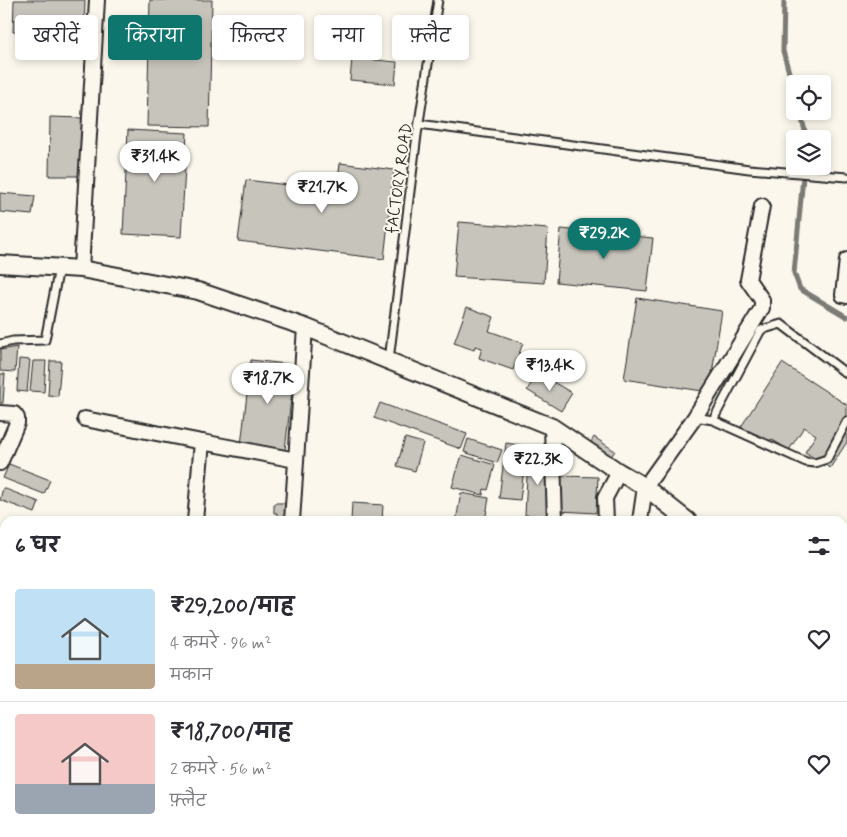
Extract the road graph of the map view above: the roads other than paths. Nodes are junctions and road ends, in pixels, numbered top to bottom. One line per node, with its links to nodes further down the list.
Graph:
1 (97, 0): 9 (street)
2 (438, 0): 3 (lane, fACTORY ROAD)
3 (419, 124): 4 (lane); 13 (lane, fACTORY ROAD)
4 (847, 176)
5 (762, 206): 16 (street)
6 (847, 260): 10 (street)
7 (0, 264): 8 (street)
8 (59, 268): 9 (street); 12 (lane)
9 (81, 269): 11 (street)
10 (847, 296)
11 (305, 327): 13 (street); 22 (street)
12 (0, 344)
13 (389, 360): 20 (street)
14 (847, 374): 18 (lane)
15 (0, 413): 23 (street)
16 (695, 417): 18 (lane); 25 (street)
17 (85, 419): 21 (street)
18 (713, 420): 19 (lane)
19 (847, 421)
20 (552, 427): 24 (street); 28 (street)
21 (202, 442): 22 (street); 26 (street)
22 (296, 460): 27 (street)
23 (0, 463)
24 (619, 472): 25 (street); 29 (street)
25 (645, 487): 30 (street); 31 (street)
26 (196, 516)
27 (292, 516)
28 (554, 516)
29 (606, 516)
30 (641, 516)
31 (682, 516)

